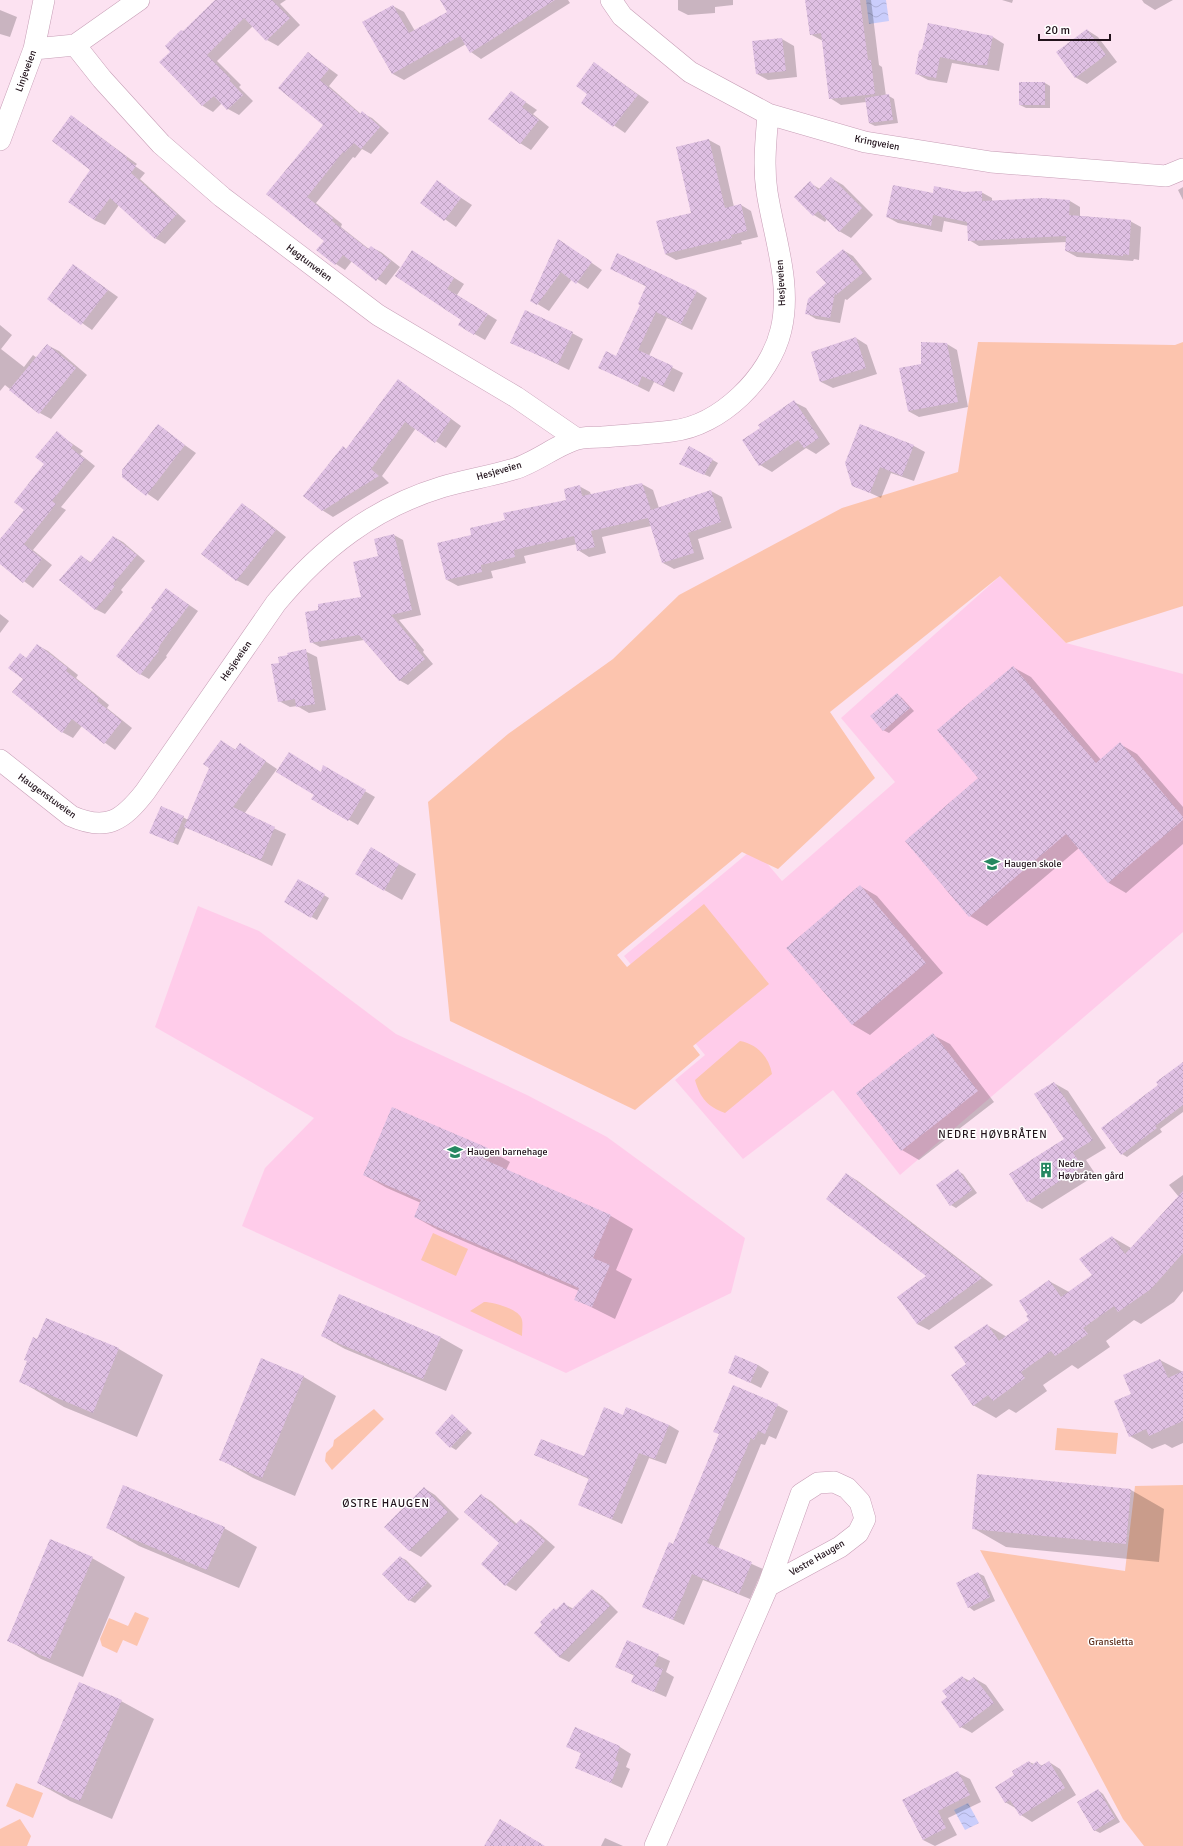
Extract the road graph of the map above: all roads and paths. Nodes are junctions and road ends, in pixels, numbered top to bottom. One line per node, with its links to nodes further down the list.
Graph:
1 (44, 0): 5 (street, Linjeveien)
2 (139, 0): 4 (street)
3 (611, 0): 6 (street, Kringveien)
4 (74, 45): 5 (street); 9 (street, Høgtunveien)
5 (34, 49): 7 (street, Linjeveien)
6 (768, 114): 8 (street, Kringveien); 9 (street, Hesjeveien)
7 (0, 140)
8 (1183, 169)
9 (577, 439): 11 (street, Hesjeveien)
10 (0, 760): 11 (street, Haugenstuveien)
11 (121, 818)
12 (768, 1586): 12 (street, Vestre Haugen); 13 (street, Vestre Haugen)
13 (655, 1846)

